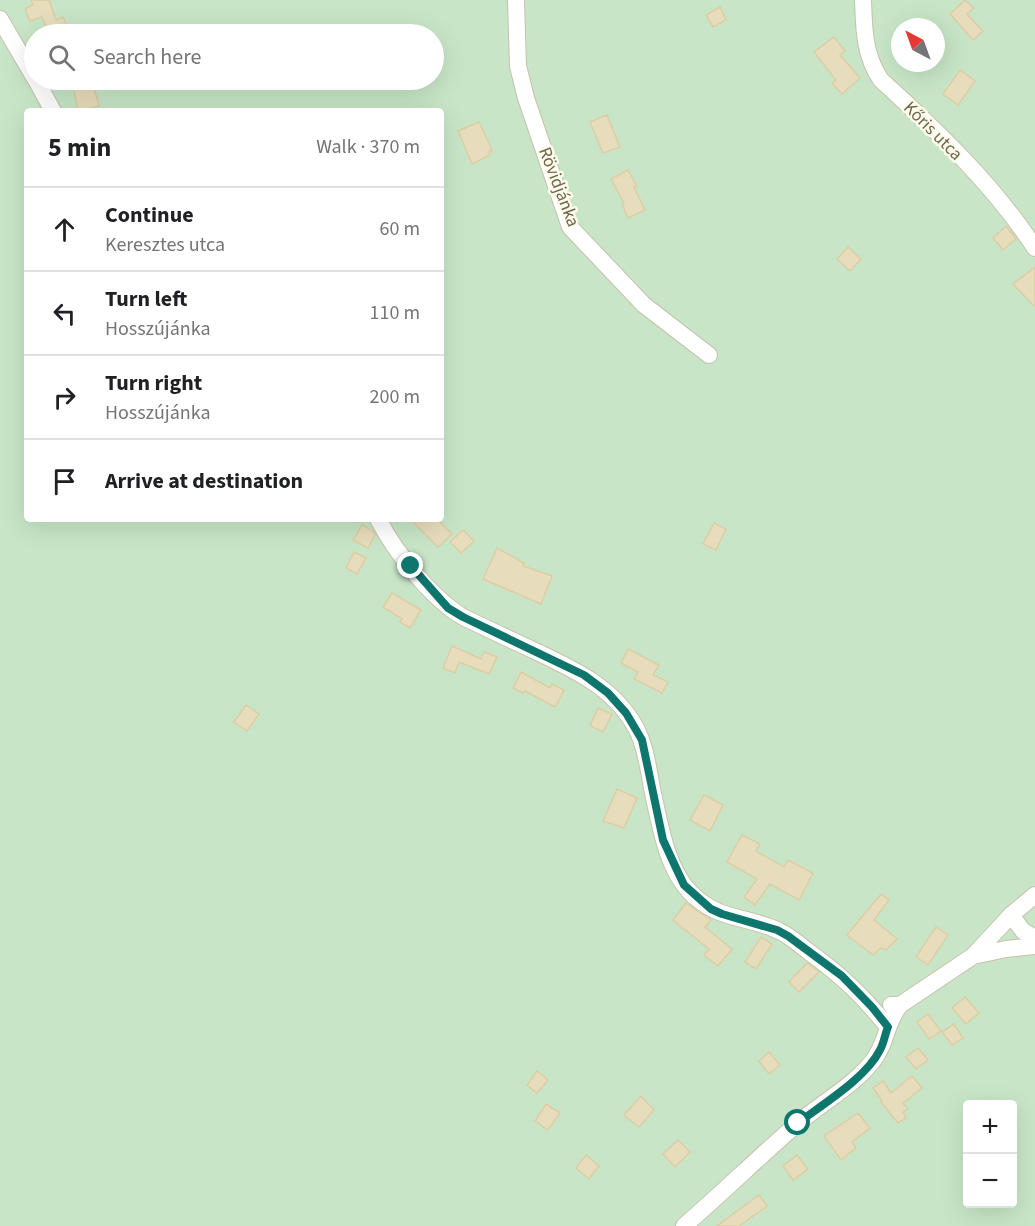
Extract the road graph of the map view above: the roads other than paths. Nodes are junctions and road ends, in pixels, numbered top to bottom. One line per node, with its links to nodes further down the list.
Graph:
1 (516, 0): 8 (street, Rövidjánka)
2 (862, 0): 7 (street, Kőris utca)
3 (0, 19): 4 (street)
4 (24, 59)
5 (42, 90): 6 (street)
6 (51, 108)
7 (1035, 248)
8 (709, 355)
9 (380, 522): 16 (street)
10 (1035, 894): 11 (street)
11 (1011, 915): 12 (street); 14 (street)
12 (1035, 938)
13 (1035, 946): 14 (street)
14 (973, 956): 15 (street)
15 (900, 1005): 16 (street); 17 (street)
16 (872, 1007): 17 (street)
17 (888, 1027): 18 (street)
18 (684, 1226)

